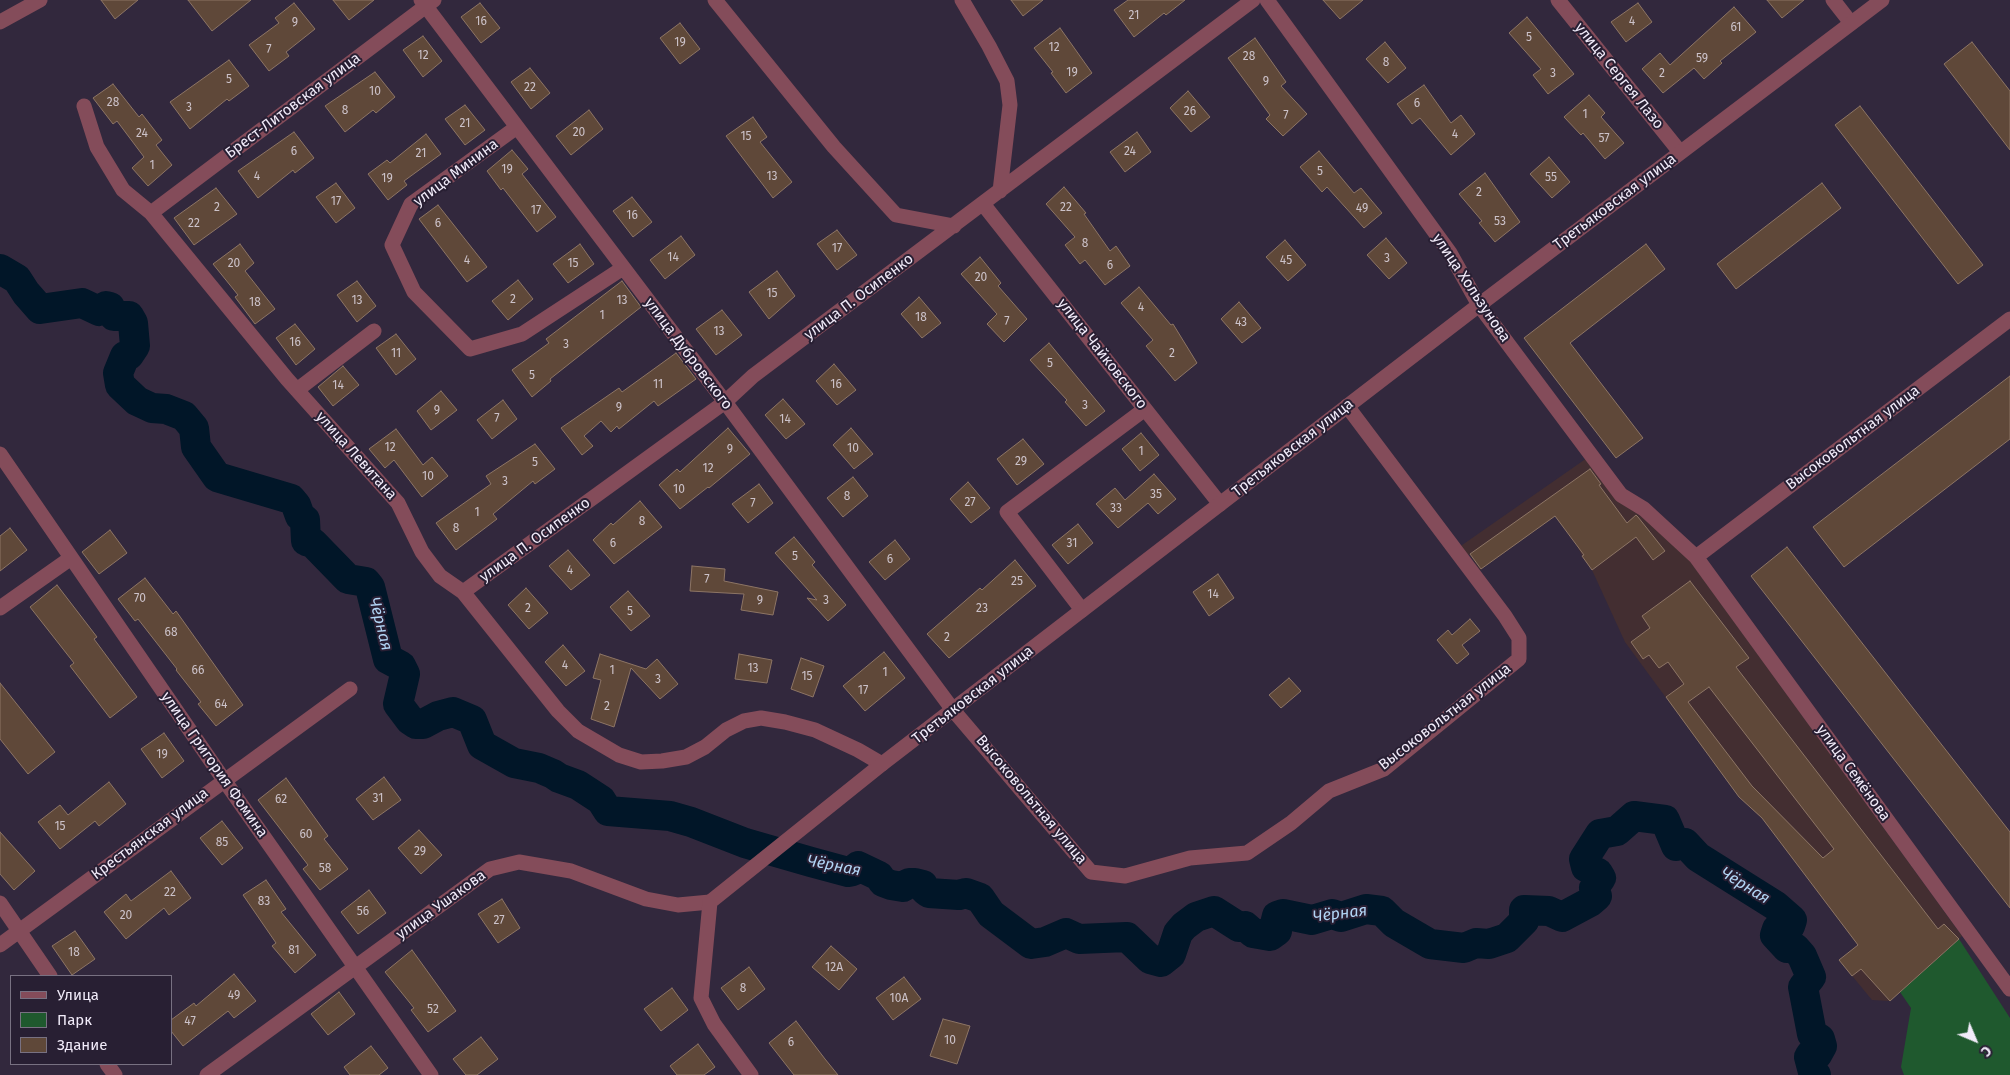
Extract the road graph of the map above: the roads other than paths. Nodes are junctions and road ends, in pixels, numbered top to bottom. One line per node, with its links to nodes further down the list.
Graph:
1 (39, 0): 10 (street)
2 (715, 0): 18 (street)
3 (962, 0): 15 (street)
4 (1253, 0): 15 (street, улица П. Осипенко)
5 (1267, 0): 20 (street, улица Хользунова)
6 (1558, 0): 14 (street, улица Сергея Лазо)
7 (1833, 0): 11 (street)
8 (1882, 0): 11 (street, Третьяковская улица)
9 (427, 2): 13 (street, улица Дубровского); 17 (street, Брест-Литовская улица)
10 (0, 22)
11 (1850, 23): 14 (street, Третьяковская улица)
12 (84, 106): 17 (street, улица Левитана)
13 (517, 127): 19 (street, улица Дубровского); 19 (street, улица Минина)
14 (1680, 152): 20 (street, Третьяковская улица)
15 (1000, 191): 16 (street, улица П. Осипенко)
16 (983, 204): 18 (street, улица П. Осипенко); 26 (street, улица Чайковского)
17 (152, 212): 23 (street, улица Левитана)
18 (954, 226): 24 (street, улица П. Осипенко)
19 (623, 268): 24 (street, улица Дубровского)
20 (1479, 305): 25 (street, Третьяковская улица); 29 (street, улица Хользунова)
21 (2010, 320): 29 (street, Высоковольтная улица)
22 (374, 331): 23 (street)
23 (297, 390): 31 (street, улица Левитана)
24 (725, 402): 31 (street, улица П. Осипенко); 35 (street, улица Дубровского)
25 (1347, 406): 28 (street, Третьяковская улица); 35 (street, Высоковольтная улица)
26 (1145, 409): 28 (street, улица Чайковского); 33 (street)
27 (0, 454): 30 (street, улица Григория Фомина)
28 (1220, 504): 33 (street, Третьяковская улица)
29 (1696, 557): 44 (street, улица Семёнова)
30 (71, 558): 32 (street); 37 (street, улица Григория Фомина)
31 (463, 592): 36 (street, улица Левитана)
32 (0, 608)
33 (1082, 610): 35 (street, Третьяковская улица)
34 (350, 689): 37 (street, Крестьянская улица)
35 (954, 710): 36 (street, Третьяковская улица)
36 (882, 764): 38 (street, Третьяковская улица)
37 (224, 780): 40 (street, Крестьянская улица); 42 (street, улица Григория Фомина)
38 (710, 902): 42 (street, улица Ушакова); 47 (street)
39 (0, 903): 40 (street)
40 (20, 931): 41 (street, Крестьянская улица); 43 (street)
41 (0, 945)
42 (355, 967): 45 (street, улица Ушакова); 46 (street, улица Григория Фомина)
43 (49, 975)
44 (2010, 989)
45 (207, 1075)
46 (431, 1075)
47 (752, 1075)

